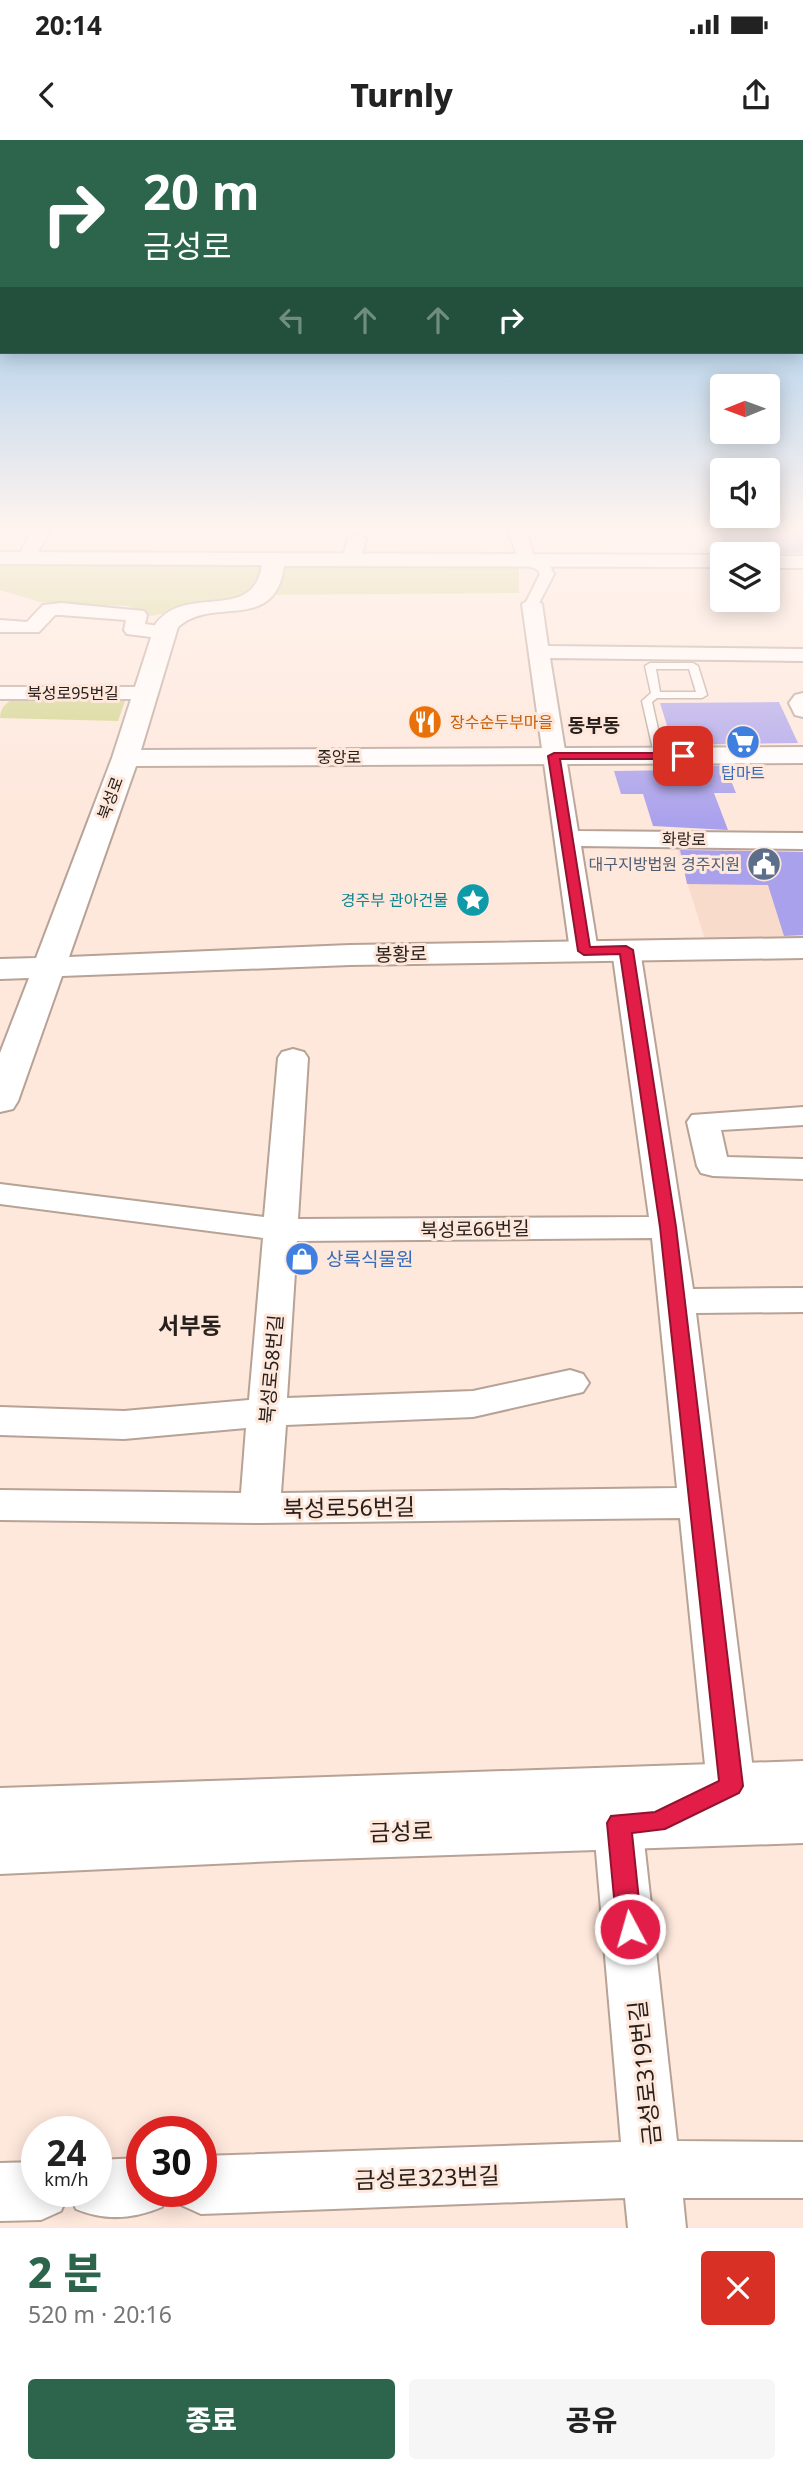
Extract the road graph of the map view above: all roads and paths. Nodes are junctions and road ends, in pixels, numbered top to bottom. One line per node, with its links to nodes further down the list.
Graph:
1 (135, 627): 4 (street)
2 (167, 627): 4 (street, 북성로)
3 (535, 627): 5 (street)
4 (162, 639): 7 (street, 북성로)
5 (539, 652): 6 (street); 13 (street)
6 (803, 655)
7 (148, 686): 8 (street, 북성로95번길); 15 (street, 북성로)
8 (4, 691)
9 (656, 695): 9 (lane); 14 (lane)
10 (803, 701): 11 (street)
11 (803, 710)
12 (803, 755): 14 (street, 중앙로)
13 (554, 756): 14 (street, 중앙로); 15 (street, 중앙로); 16 (street)
14 (659, 756)
15 (125, 758): 21 (street, 북성로)
16 (565, 838): 17 (street, 화랑로); 20 (street)
17 (803, 841)
18 (803, 948): 19 (street, 봉황로)
19 (626, 950): 20 (street, 봉황로); 28 (street)
20 (584, 951): 21 (street, 봉황로)
21 (47, 967): 22 (street, 봉황로); 24 (street, 북성로)
22 (0, 969)
23 (293, 1058): 29 (street)
24 (0, 1101)
25 (803, 1116): 26 (street)
26 (803, 1169)
27 (0, 1194): 29 (street, 북성로66번길)
28 (668, 1227): 29 (street, 북성로66번길); 31 (street)
29 (283, 1230): 33 (street, 북성로58번길)
30 (803, 1300): 31 (street)
31 (675, 1301): 35 (street)
32 (570, 1382): 33 (street)
33 (268, 1412): 34 (street); 37 (street, 북성로58번길)
34 (0, 1421)
35 (698, 1503): 37 (street, 북성로56번길); 39 (street)
36 (0, 1505): 37 (street, 북성로56번길)
37 (260, 1508)
38 (803, 1785): 39 (street, 금성로)
39 (731, 1786): 41 (street, 금성로)
40 (0, 1812): 41 (street, 금성로)
41 (630, 1813): 42 (street, 금성로); 43 (street, 금성로); 44 (street, 금성로319번길)
42 (803, 1818)
43 (0, 1849)
44 (654, 2169): 45 (street, 금성로323번길); 46 (street, 금성로323번길); 49 (street, 금성로319번길)
45 (803, 2170)
46 (217, 2184)
47 (21, 2191): 48 (street)
48 (0, 2192)
49 (657, 2228)

